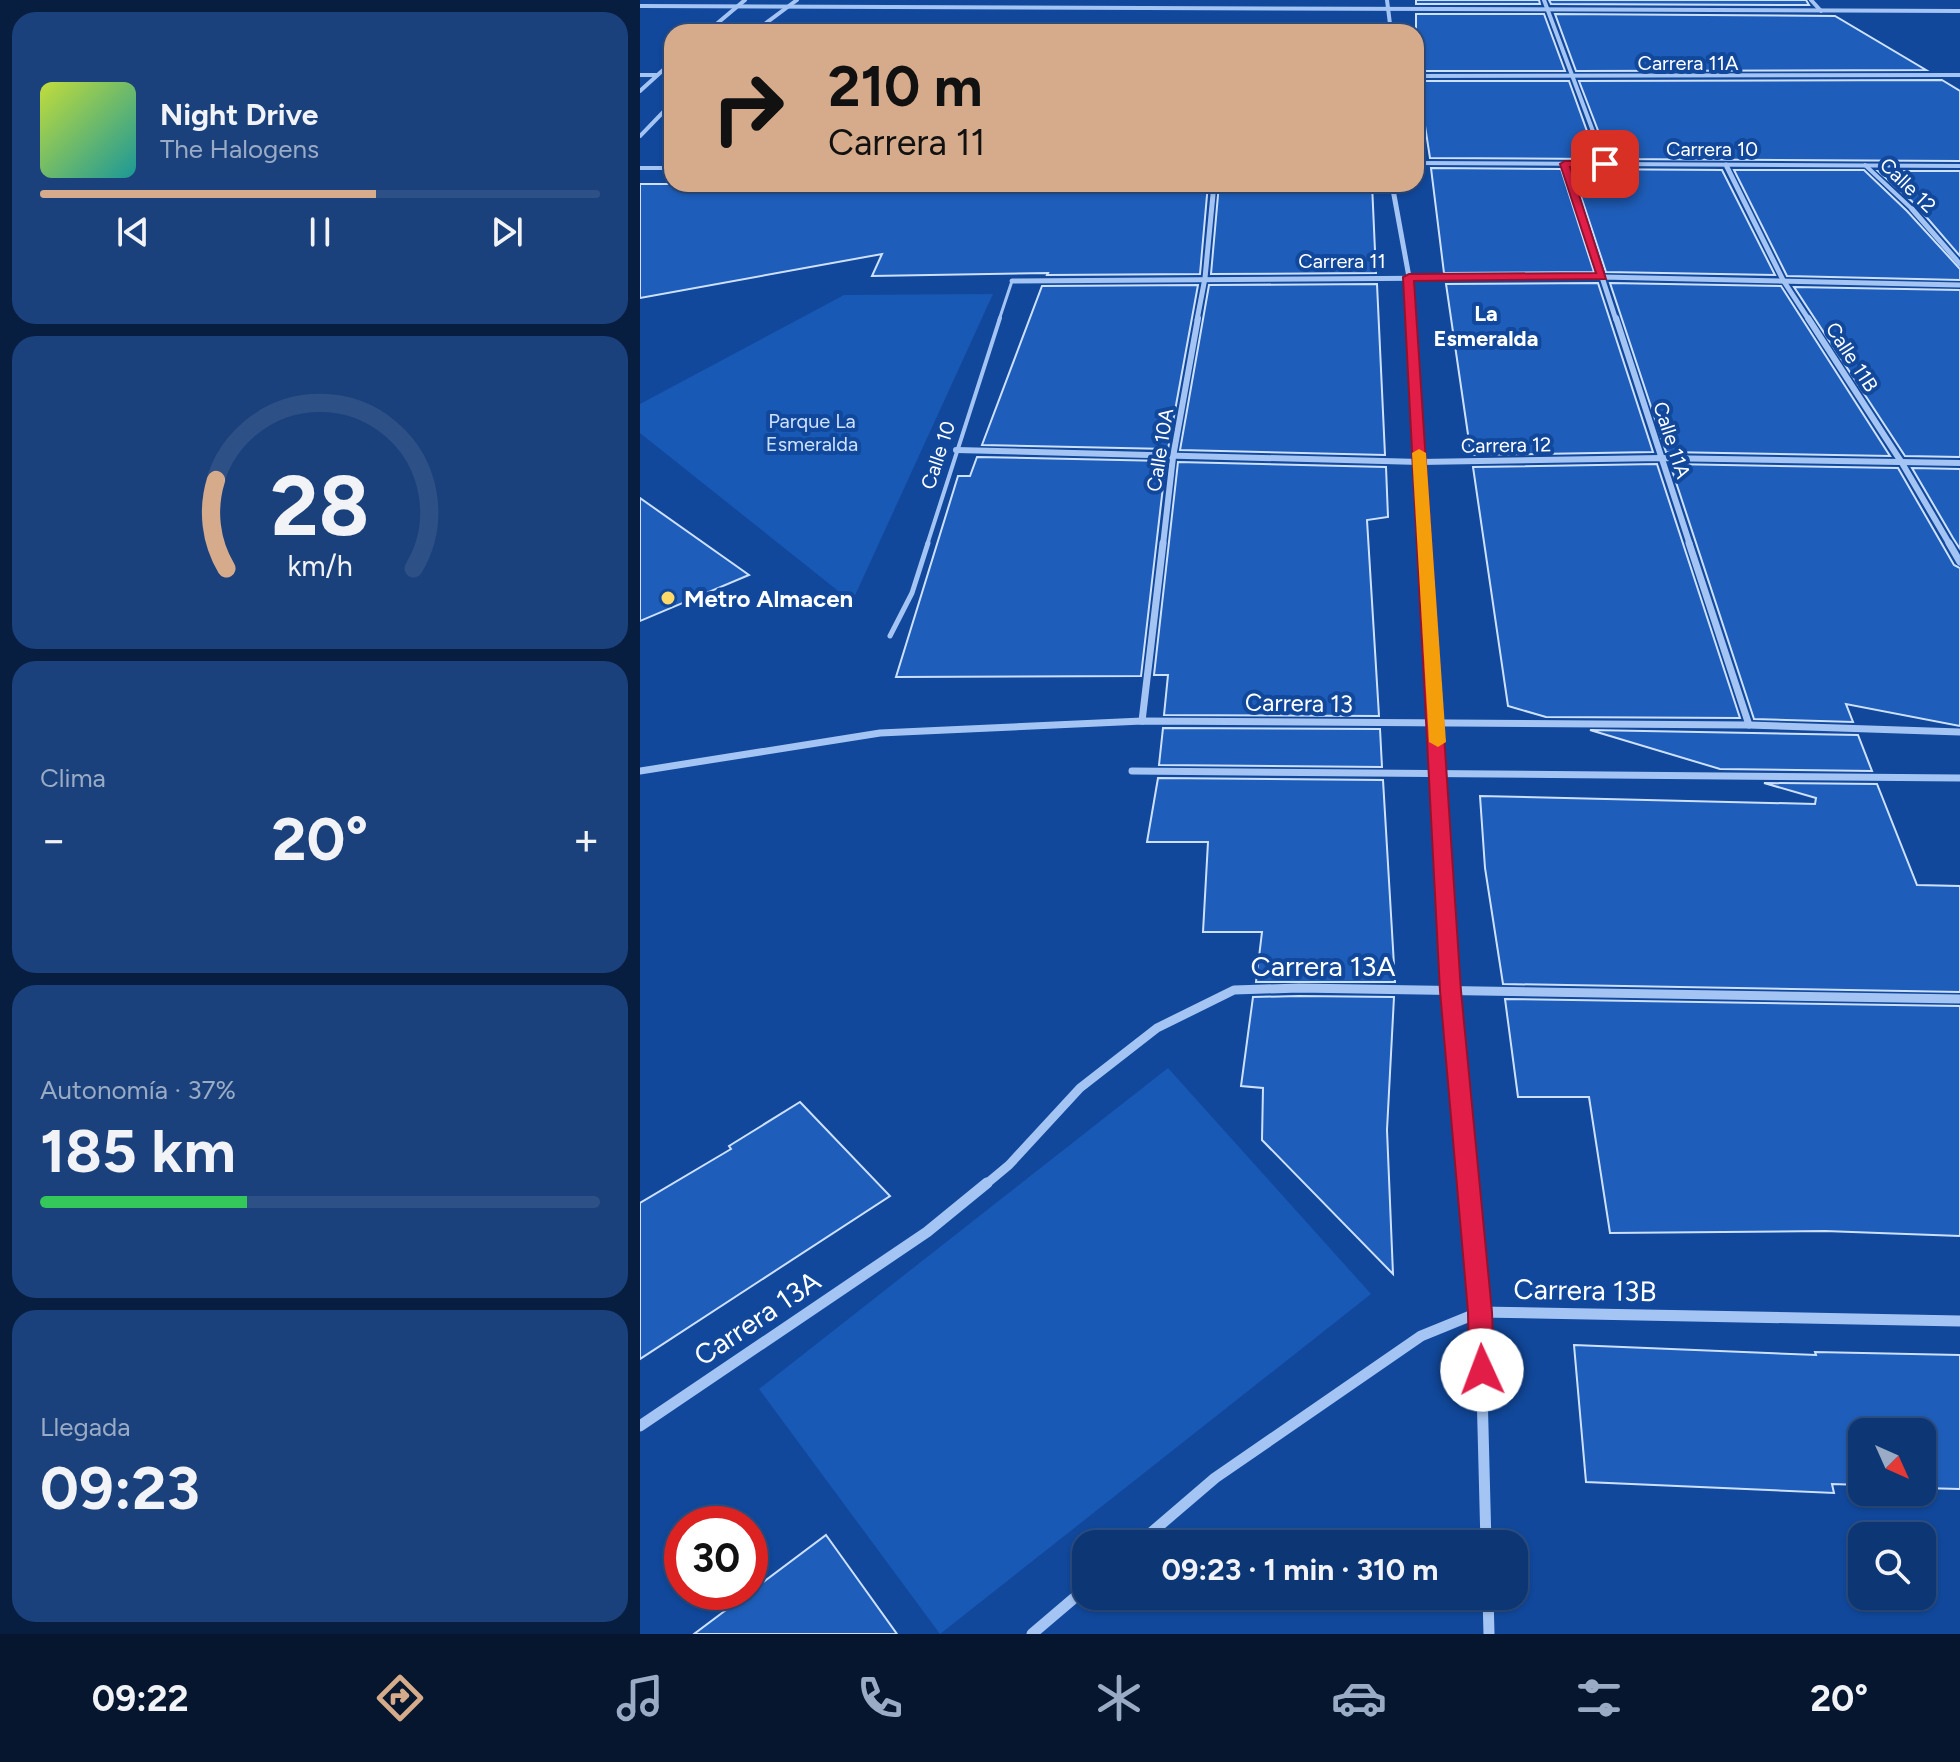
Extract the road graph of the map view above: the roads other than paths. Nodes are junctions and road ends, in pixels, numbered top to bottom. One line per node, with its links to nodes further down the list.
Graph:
1 (745, 0): 7 (street)
2 (797, 0): 8 (street)
3 (1387, 0): 9 (street)
4 (1544, 0): 10 (street)
5 (1811, 0): 11 (street)
6 (640, 6): 7 (street)
7 (737, 7): 8 (street); 13 (street)
8 (790, 7): 9 (street); 14 (street)
9 (1388, 8): 10 (street); 15 (street)
10 (1547, 8): 11 (street); 21 (street)
11 (1821, 11): 12 (street)
12 (1960, 11)
13 (717, 24)
14 (766, 24)
15 (1390, 24)
16 (664, 69): 18 (street)
17 (640, 75): 18 (street)
18 (657, 75): 22 (street)
19 (1960, 75): 21 (street, Carrera 11A)
20 (1424, 76): 21 (street, Carrera 11A)
21 (1571, 77): 27 (street)
22 (640, 91)
23 (664, 111): 24 (street)
24 (640, 136)
25 (1424, 163): 26 (street, Carrera 10)
26 (1565, 164): 27 (street, Carrera 10); 38 (street, Calle 11A)
27 (1605, 164): 28 (street, Carrera 10)
28 (1726, 165): 29 (street, Carrera 10); 40 (street, Calle 11B)
29 (1865, 165): 30 (street, Carrera 10); 35 (street, Calle 12)
30 (1960, 166)
31 (640, 168): 32 (street)
32 (664, 168)
33 (1213, 192): 39 (street, Calle 10A)
34 (1393, 192): 37 (street)
35 (1912, 209): 36 (street, Calle 12)
36 (1960, 264)
37 (1409, 277): 38 (street, Carrera 11); 39 (street, Carrera 11); 46 (street)
38 (1602, 277): 40 (street, Carrera 11); 45 (street, Calle 11A)
39 (1205, 278): 41 (street, Carrera 11); 44 (street, Calle 10A)
40 (1783, 280): 42 (street, Carrera 11); 47 (street, Calle 11B)
41 (1012, 281): 43 (lane, Calle 10)
42 (1960, 285)
43 (956, 450): 44 (street, Carrera 12); 50 (lane, Calle 10)
44 (1173, 457): 46 (street, Carrera 12); 51 (street, Calle 10A)
45 (1661, 458): 46 (street, Carrera 12); 47 (street, Carrera 12); 53 (street, Calle 11A)
46 (1420, 462): 52 (street)
47 (1902, 463): 48 (street, Carrera 12); 49 (street, Calle 11B)
48 (1960, 463)
49 (1960, 562)
50 (890, 636)
51 (1142, 721): 52 (street, Carrera 13); 55 (street, Carrera 13)
52 (1436, 725): 53 (street, Carrera 13); 57 (street)
53 (1749, 725): 54 (street, Carrera 13)
54 (1960, 732)
55 (640, 771)
56 (1132, 771): 57 (street)
57 (1440, 774): 58 (street); 59 (street)
58 (1960, 778)
59 (1450, 991): 60 (street, Carrera 13A); 61 (street); 63 (street, Carrera 13A)
60 (1960, 999)
61 (1480, 1312): 62 (street, Carrera 13B); 64 (street, Carrera 13B); 65 (street)
62 (1960, 1321)
63 (640, 1426)
64 (1154, 1530)
65 (1486, 1530)
66 (1072, 1600): 68 (street)
67 (1488, 1610): 69 (street)
68 (1032, 1634)
69 (1489, 1634)

